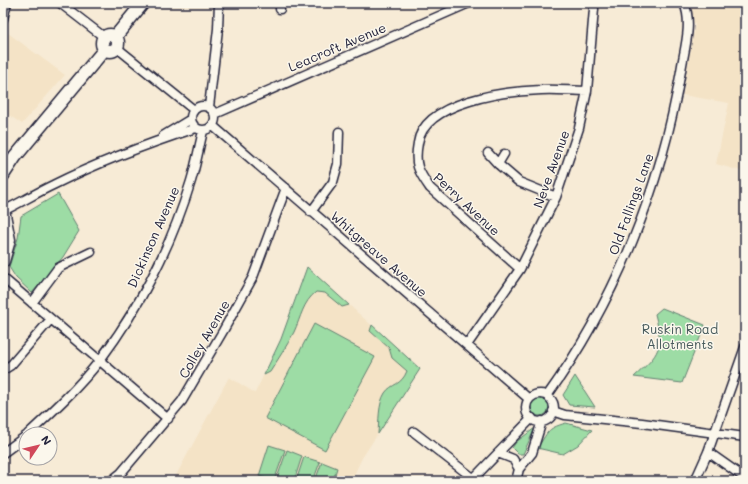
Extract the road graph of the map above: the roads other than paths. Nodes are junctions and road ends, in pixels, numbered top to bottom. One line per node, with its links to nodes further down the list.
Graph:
1 (7, 3): 8 (street)
2 (60, 3): 9 (street)
3 (143, 3): 9 (street)
4 (219, 3): 11 (street)
5 (469, 3): 13 (street, Leacroft Avenue)
6 (593, 3): 10 (street, Neve Avenue)
7 (684, 3): 39 (street, Old Fallings Lane)
8 (3, 19)
9 (110, 43): 12 (street); 21 (street)
10 (587, 91): 26 (street, Neve Avenue); 31 (street, Perry Avenue)
11 (209, 107): 12 (street); 13 (street)
12 (194, 110): 14 (street)
13 (215, 114): 15 (street)
14 (191, 119): 16 (street); 18 (street)
15 (213, 126): 16 (street); 25 (street, Whitgreave Avenue)
16 (199, 130): 18 (street); 37 (street, Dickinson Avenue)
17 (339, 132): 28 (street)
18 (152, 143): 27 (street)
19 (488, 153): 22 (street)
20 (504, 154): 22 (street)
21 (15, 157): 23 (street); 24 (street)
22 (498, 164): 26 (street)
23 (3, 167)
24 (3, 175)
25 (286, 188): 28 (street, Whitgreave Avenue); 43 (street, Colley Avenue)
26 (556, 198): 31 (street, Neve Avenue)
27 (3, 210): 30 (street)
28 (311, 212): 35 (street, Whitgreave Avenue)
29 (91, 252): 33 (street)
30 (3, 261)
31 (520, 269): 35 (street, Neve Avenue)
32 (3, 278): 33 (street)
33 (32, 303): 34 (street)
34 (51, 319): 37 (street); 38 (street)
35 (467, 345): 40 (street, Whitgreave Avenue)
36 (745, 347): 47 (street)
37 (100, 360): 43 (street); 45 (street, Dickinson Avenue)
38 (3, 370)
39 (547, 396): 40 (street); 41 (street)
40 (530, 399): 42 (street)
41 (554, 411): 44 (street); 47 (street)
42 (532, 418): 44 (street); 52 (street)
43 (168, 419): 56 (street, Colley Avenue)
44 (542, 421): 53 (street)
45 (36, 426)
46 (414, 432): 55 (street)
47 (714, 434): 48 (street); 51 (street)
48 (745, 437)
49 (18, 441): 50 (street, Dickinson Avenue)
50 (3, 452)
51 (708, 452): 54 (street); 58 (street)
52 (498, 453): 53 (street); 55 (street)
53 (519, 469): 57 (street)
54 (745, 478)
55 (472, 480)
56 (111, 481)
57 (516, 481)
58 (695, 481)

